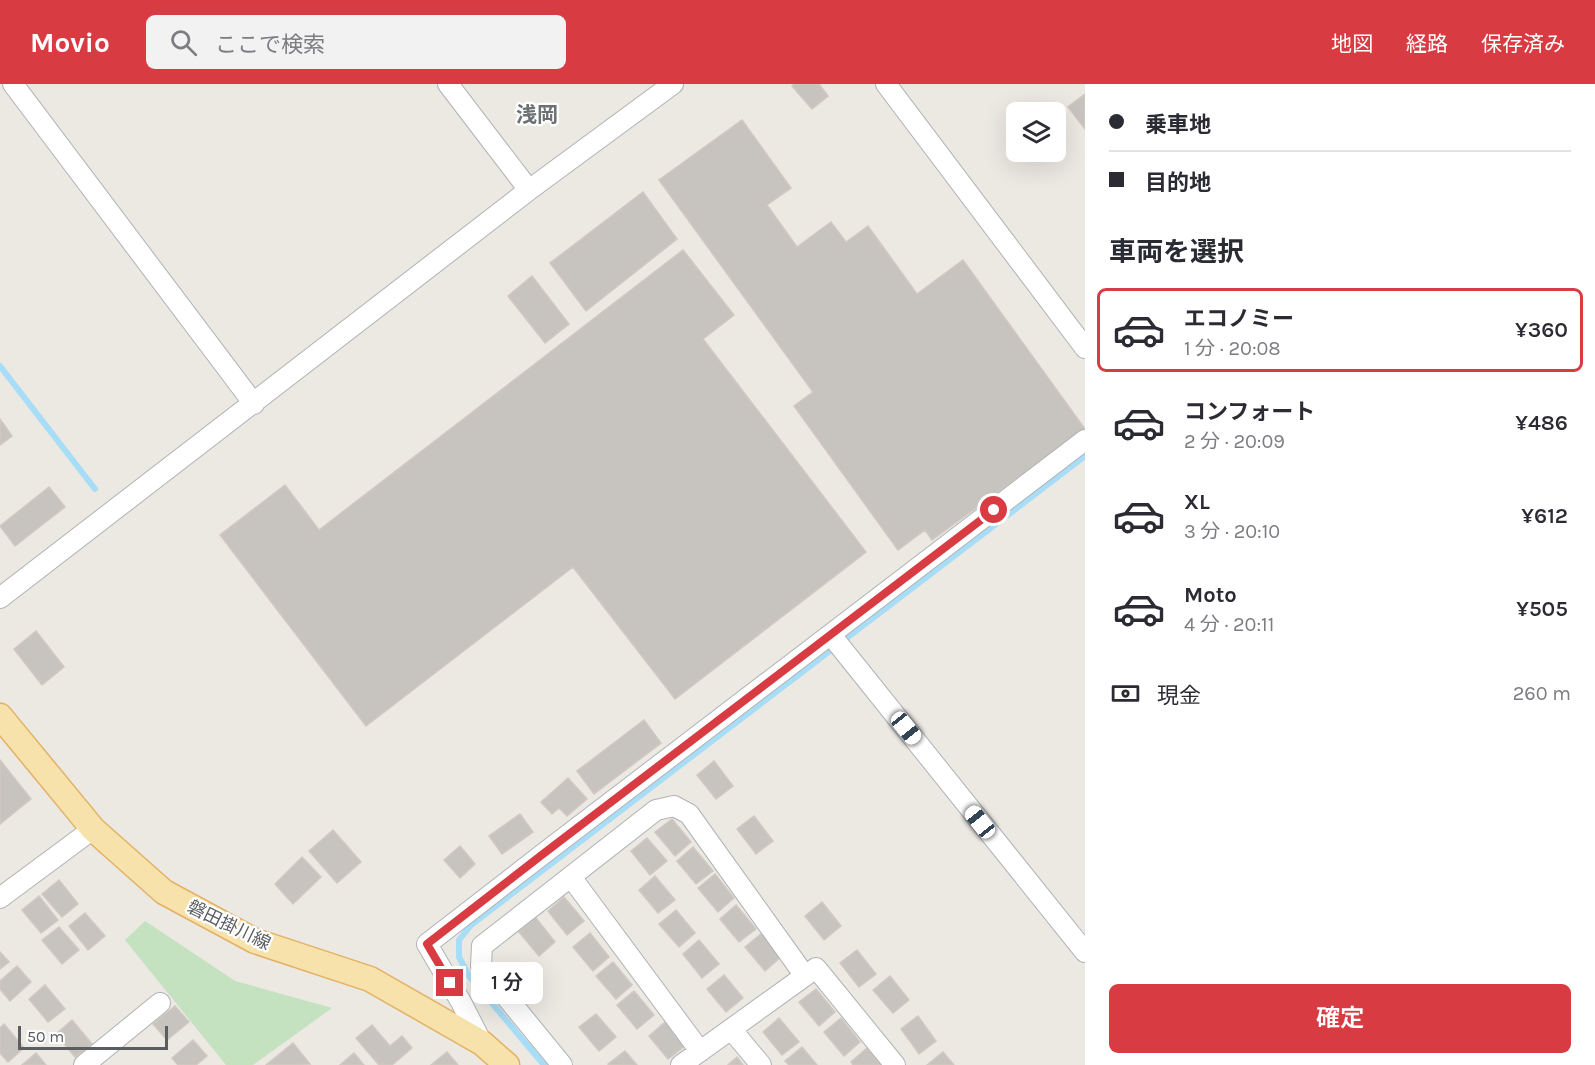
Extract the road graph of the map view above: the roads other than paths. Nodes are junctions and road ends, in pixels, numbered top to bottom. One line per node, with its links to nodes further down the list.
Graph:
1 (13, 84): 7 (street)
2 (448, 84): 5 (street)
3 (673, 84): 5 (street)
4 (886, 84): 6 (street)
5 (530, 190): 7 (street)
6 (1085, 348)
7 (254, 404): 9 (street)
8 (1085, 440): 10 (street)
9 (0, 598)
10 (831, 634): 15 (street); 19 (street)
11 (0, 716): 12 (main road, 磐田掛川線)
12 (93, 829): 14 (street); 19 (main road, 磐田掛川線)
13 (571, 877): 16 (street); 20 (street); 23 (street)
14 (0, 898)
15 (1085, 952)
16 (804, 976): 18 (street); 26 (street)
17 (160, 1003): 21 (street)
18 (731, 1029): 20 (street); 25 (street)
19 (482, 1042): 22 (main road, 磐田掛川線)
20 (700, 1051): 24 (street)
21 (84, 1065)
22 (507, 1065)
23 (562, 1065)
24 (681, 1065)
25 (761, 1065)
26 (895, 1065)

